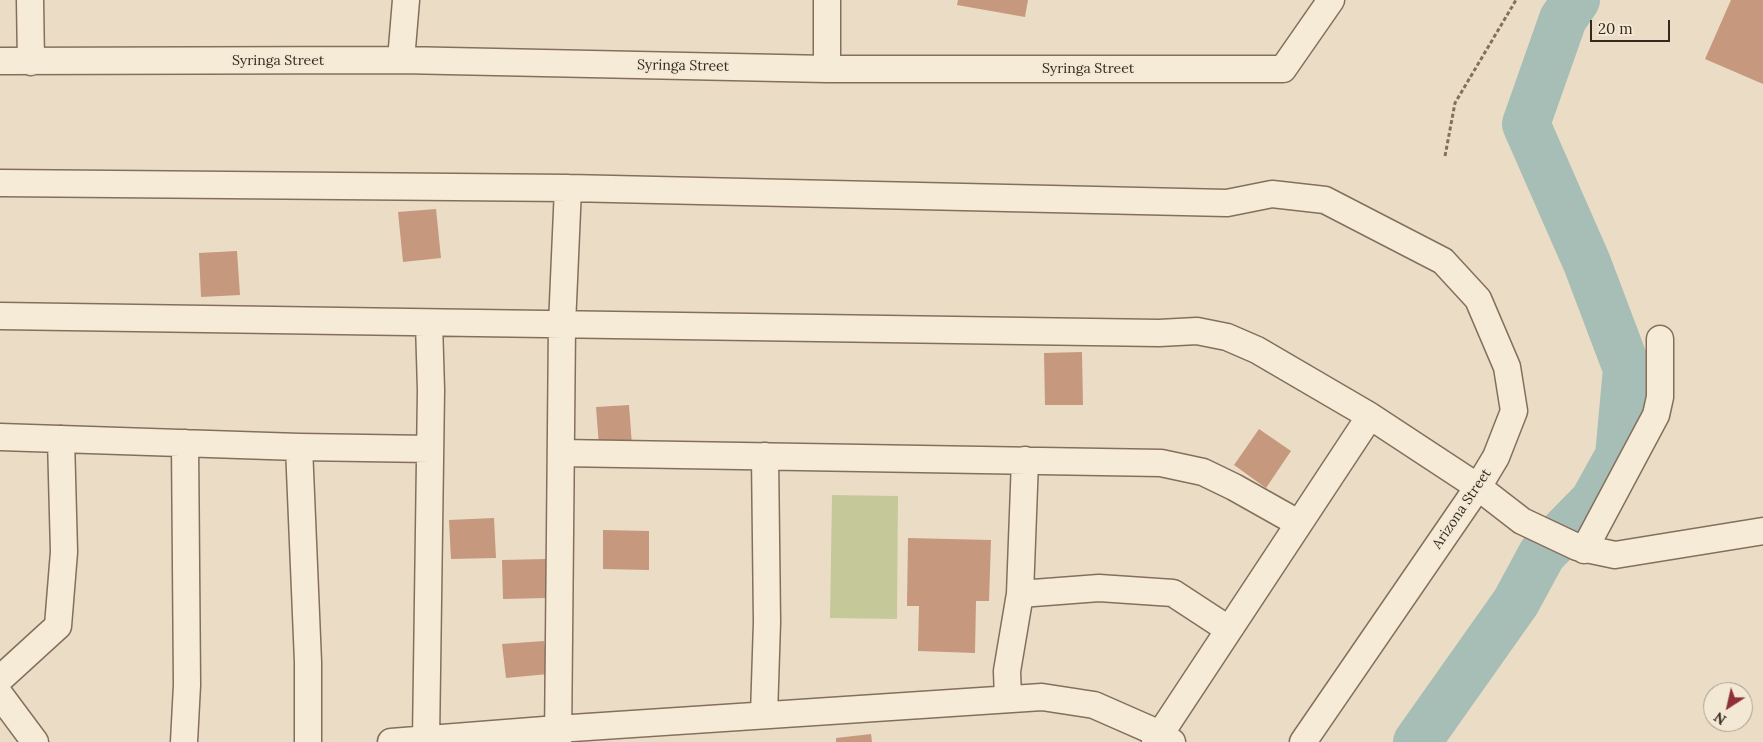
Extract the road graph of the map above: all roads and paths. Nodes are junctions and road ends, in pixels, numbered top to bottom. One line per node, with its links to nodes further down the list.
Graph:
1 (30, 0): 8 (street)
2 (406, 0): 6 (street)
3 (827, 0): 9 (street)
4 (1331, 0): 9 (street, Syringa Street)
5 (1516, 0): 10 (path)
6 (401, 60): 8 (street, Syringa Street); 9 (street, Syringa Street)
7 (0, 61): 8 (street, Syringa Street)
8 (30, 62)
9 (827, 69)
10 (1445, 156)
11 (0, 183): 12 (street)
12 (568, 188): 15 (street); 26 (street, Arizona Street)
13 (0, 316): 14 (street)
14 (429, 323): 15 (street); 22 (street)
15 (562, 324): 17 (street); 23 (street)
16 (1660, 339): 29 (street)
17 (1370, 416): 26 (street); 27 (street)
18 (0, 437): 19 (street)
19 (61, 439): 20 (street); 32 (street)
20 (185, 443): 21 (street); 40 (street)
21 (299, 447): 22 (street); 41 (street)
22 (430, 449): 38 (street)
23 (561, 453): 24 (street); 36 (street)
24 (765, 456): 25 (street); 35 (street)
25 (1025, 460): 27 (street); 30 (street)
26 (1478, 487): 29 (street); 43 (street, Arizona Street)
27 (1298, 523): 31 (street)
28 (1763, 531): 29 (street)
29 (1581, 548)
30 (1020, 594): 31 (street); 34 (street)
31 (1228, 629): 37 (street)
32 (0, 679)
33 (0, 695): 39 (street)
34 (1008, 699): 35 (street); 37 (street)
35 (764, 715): 36 (street)
36 (558, 735): 38 (street)
37 (1162, 739)
38 (426, 740): 42 (street)
39 (35, 742)
40 (184, 742)
41 (308, 742)
42 (391, 742)
43 (1303, 742)

